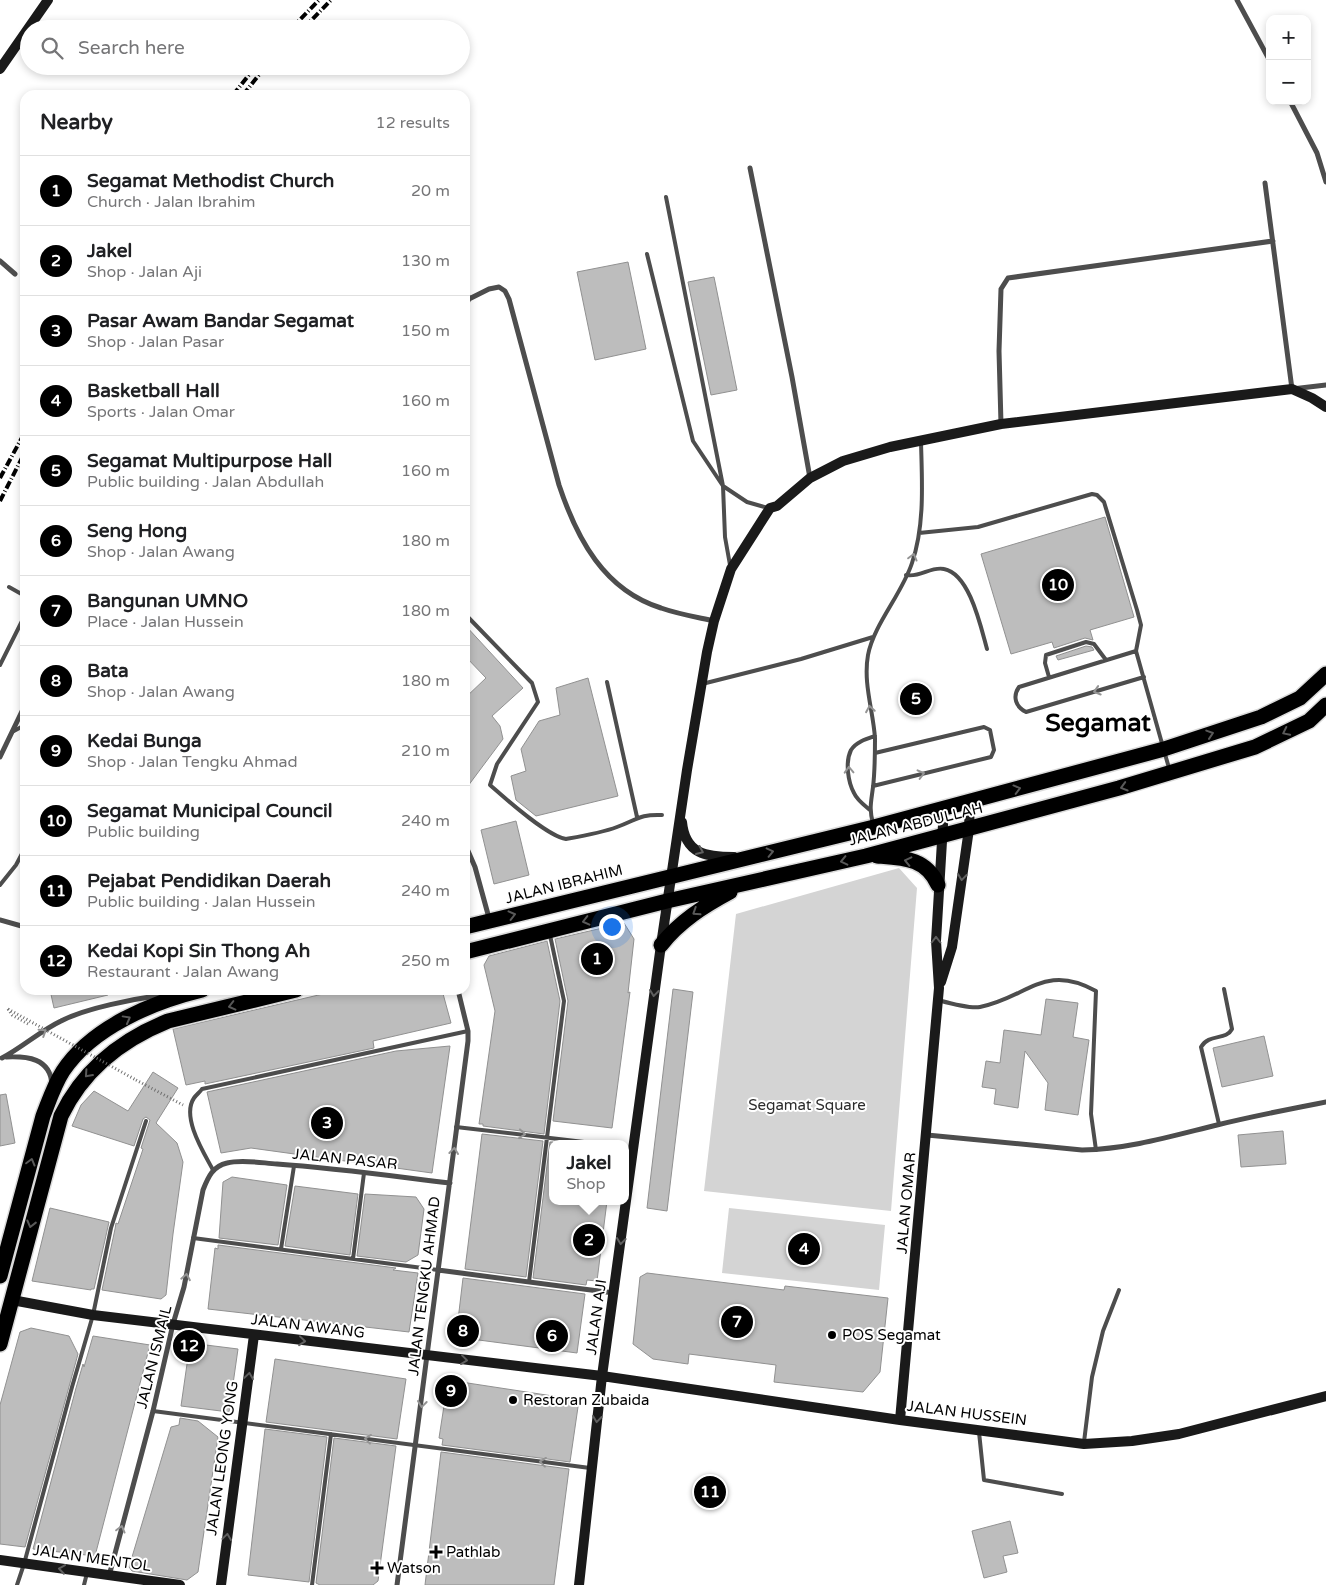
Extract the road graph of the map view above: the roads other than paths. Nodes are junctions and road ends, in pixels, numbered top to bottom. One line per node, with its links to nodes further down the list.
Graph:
1 (48, 0): 3 (main road)
2 (1239, 1): 5 (street)
3 (34, 20)
4 (20, 40): 6 (main road)
5 (1269, 60)
6 (0, 69)
7 (1292, 105): 9 (street)
8 (750, 168): 25 (street)
9 (1325, 170): 10 (street)
10 (1326, 182)
11 (1265, 183): 13 (street)
12 (666, 197): 26 (lane)
13 (1273, 241): 19 (street); 23 (street)
14 (647, 254): 26 (lane)
15 (0, 261): 16 (street)
16 (15, 274)
17 (470, 298): 34 (street)
18 (1326, 385): 19 (street)
19 (1292, 390): 20 (main road); 23 (main road)
20 (1312, 398): 21 (street); 22 (main road)
21 (1326, 400)
22 (1326, 407)
23 (1001, 424): 24 (main road)
24 (920, 440): 25 (main road); 28 (lane)
25 (810, 478): 27 (main road)
26 (723, 486): 27 (lane); 29 (lane)
27 (770, 508): 29 (main road, JALAN AJI)
28 (919, 533): 30 (lane, one-way to 28); 38 (lane)
29 (731, 569): 34 (main road, JALAN AJI)
30 (906, 576): 36 (lane); 37 (lane)
31 (9, 587): 32 (lane)
32 (20, 593)
33 (470, 619): 61 (lane)
34 (714, 621): 45 (main road, JALAN AJI)
35 (20, 625): 40 (lane)
36 (873, 637): 45 (lane); 50 (lane, one-way to 36)
37 (987, 649)
38 (1136, 651): 39 (lane); 43 (lane)
39 (1106, 660): 42 (lane); 42 (lane)
40 (0, 665)
41 (1326, 674): 51 (highway, JALAN ABDULLAH, one-way to 41)
42 (1049, 677): 43 (lane, one-way to 42)
43 (1144, 677): 51 (lane)
44 (607, 682): 61 (lane)
45 (701, 684): 59 (main road, JALAN AJI)
46 (1326, 705): 54 (highway, JALAN ABDULLAH, one-way to 54)
47 (20, 715): 49 (street)
48 (20, 728): 49 (lane)
49 (12, 732): 53 (street)
50 (874, 736): 52 (lane); 58 (lane, one-way to 50)
51 (1164, 749): 54 (lane); 56 (highway, JALAN ABDULLAH, one-way to 51)
52 (875, 753): 55 (lane); 55 (lane, one-way to 52)
53 (0, 757)
54 (1171, 773): 63 (highway, JALAN ABDULLAH, one-way to 63)
55 (873, 786): 58 (lane)
56 (970, 801): 57 (highway, JALAN ABDULLAH); 63 (main road, JALAN OMAR)
57 (944, 808): 62 (highway, JALAN ABDULLAH); 64 (main road, JALAN OMAR)
58 (870, 810): 62 (lane)
59 (681, 811): 68 (main road, one-way to 68); 69 (main road, JALAN AJI)
60 (662, 815): 61 (lane)
61 (637, 817)
62 (874, 827): 68 (highway, JALAN ABDULLAH, one-way to 62)
63 (969, 829): 64 (highway, JALAN ABDULLAH); 81 (main road, JALAN OMAR, one-way to 81)
64 (942, 836): 66 (highway, JALAN ABDULLAH); 72 (main road, JALAN OMAR)
65 (470, 855): 75 (street)
66 (866, 856): 70 (highway, JALAN ABDULLAH, one-way to 70); 72 (highway, one-way to 66)
67 (20, 857): 71 (lane)
68 (747, 857): 69 (highway, JALAN ABDULLAH)
69 (671, 876): 73 (main road, JALAN AJI); 75 (highway, JALAN IBRAHIM, one-way to 69)
70 (754, 881): 73 (highway, JALAN ABDULLAH); 79 (highway, one-way to 79)
71 (0, 885)
72 (938, 886): 81 (main road, JALAN OMAR, one-way to 72)
73 (667, 901): 78 (highway, one-way to 78); 79 (main road, JALAN AJI)
74 (0, 920): 76 (street)
75 (489, 921): 77 (highway, JALAN IBRAHIM)
76 (20, 926)
77 (470, 926)
78 (548, 931): 80 (highway); 96 (lane)
79 (661, 944): 98 (main road, JALAN AJI, one-way to 98)
80 (470, 951)
81 (940, 988): 87 (main road, JALAN OMAR)
82 (1224, 989): 93 (lane)
83 (180, 995): 86 (highway)
84 (275, 995): 113 (highway, one-way to 113)
85 (459, 995): 88 (street, JALAN TENGKU AHMAD)
86 (176, 996): 89 (street, one-way to 86); 90 (highway, one-way to 86)
87 (938, 1000): 95 (main road, JALAN OMAR); 99 (lane)
88 (468, 1031): 94 (street, JALAN TENGKU AHMAD); 101 (lane)
89 (1, 1058): 90 (street)
90 (52, 1092): 109 (highway, one-way to 90)
91 (1326, 1102): 93 (street)
92 (146, 1121): 114 (lane)
93 (1219, 1124): 99 (street)
94 (456, 1127): 96 (lane, one-way to 96); 103 (street, JALAN TENGKU AHMAD, one-way to 94)
95 (927, 1136): 99 (street); 122 (main road, JALAN OMAR)
96 (547, 1137): 97 (lane); 110 (lane)
97 (570, 1140)
98 (629, 1147)
99 (1096, 1150)
100 (294, 1166): 101 (street, JALAN PASAR); 102 (street, JALAN PASAR); 106 (lane)
101 (213, 1170): 105 (street, JALAN ISMAIL)
102 (364, 1173): 103 (street, JALAN PASAR); 107 (lane)
103 (450, 1183): 108 (street, JALAN TENGKU AHMAD)
104 (623, 1205): 112 (main road, JALAN AJI, one-way to 112)
105 (193, 1238): 106 (lane); 115 (street, JALAN ISMAIL, one-way to 105)
106 (281, 1249): 107 (lane)
107 (353, 1259): 108 (lane)
108 (438, 1270): 110 (street); 118 (street, JALAN TENGKU AHMAD)
109 (0, 1276)
110 (529, 1282): 112 (street)
111 (1119, 1290): 126 (lane)
112 (615, 1293): 119 (main road, JALAN AJI)
113 (12, 1300): 114 (main road, JALAN AWANG); 117 (highway)
114 (93, 1315): 115 (main road, JALAN AWANG); 131 (lane)
115 (173, 1324): 116 (main road, JALAN AWANG); 121 (street, JALAN ISMAIL)
116 (254, 1335): 118 (main road, JALAN AWANG, one-way to 118); 123 (main road, JALAN LEONG YONG, one-way to 116)
117 (0, 1344)
118 (428, 1355): 119 (main road, JALAN AWANG, one-way to 119); 127 (street, JALAN TENGKU AHMAD, one-way to 127)
119 (602, 1376): 122 (main road, JALAN HUSSEIN); 128 (main road, JALAN AJI, one-way to 128)
120 (1326, 1396): 126 (main road, JALAN HUSSEIN)
121 (153, 1411): 123 (lane); 133 (street, JALAN ISMAIL, one-way to 121)
122 (900, 1420): 124 (main road, JALAN HUSSEIN)
123 (242, 1422): 125 (lane); 138 (main road, JALAN LEONG YONG, one-way to 123)
124 (978, 1430): 126 (main road, JALAN HUSSEIN); 129 (lane)
125 (331, 1434): 127 (lane, one-way to 125); 139 (lane)
126 (1084, 1444)
127 (416, 1445): 128 (lane, one-way to 127); 140 (street, JALAN TENGKU AHMAD)
128 (591, 1468): 134 (main road, JALAN AJI)
129 (1062, 1494)
130 (0, 1560): 131 (main road, JALAN MENTOL)
131 (24, 1564): 132 (main road, JALAN MENTOL, one-way to 131); 135 (lane)
132 (87, 1573): 133 (main road, JALAN MENTOL); 136 (lane)
133 (109, 1576): 137 (main road, JALAN MENTOL)
134 (578, 1584)
135 (17, 1585)
136 (84, 1585)
137 (180, 1585)
138 (221, 1585)
139 (312, 1585)
140 (397, 1585)

